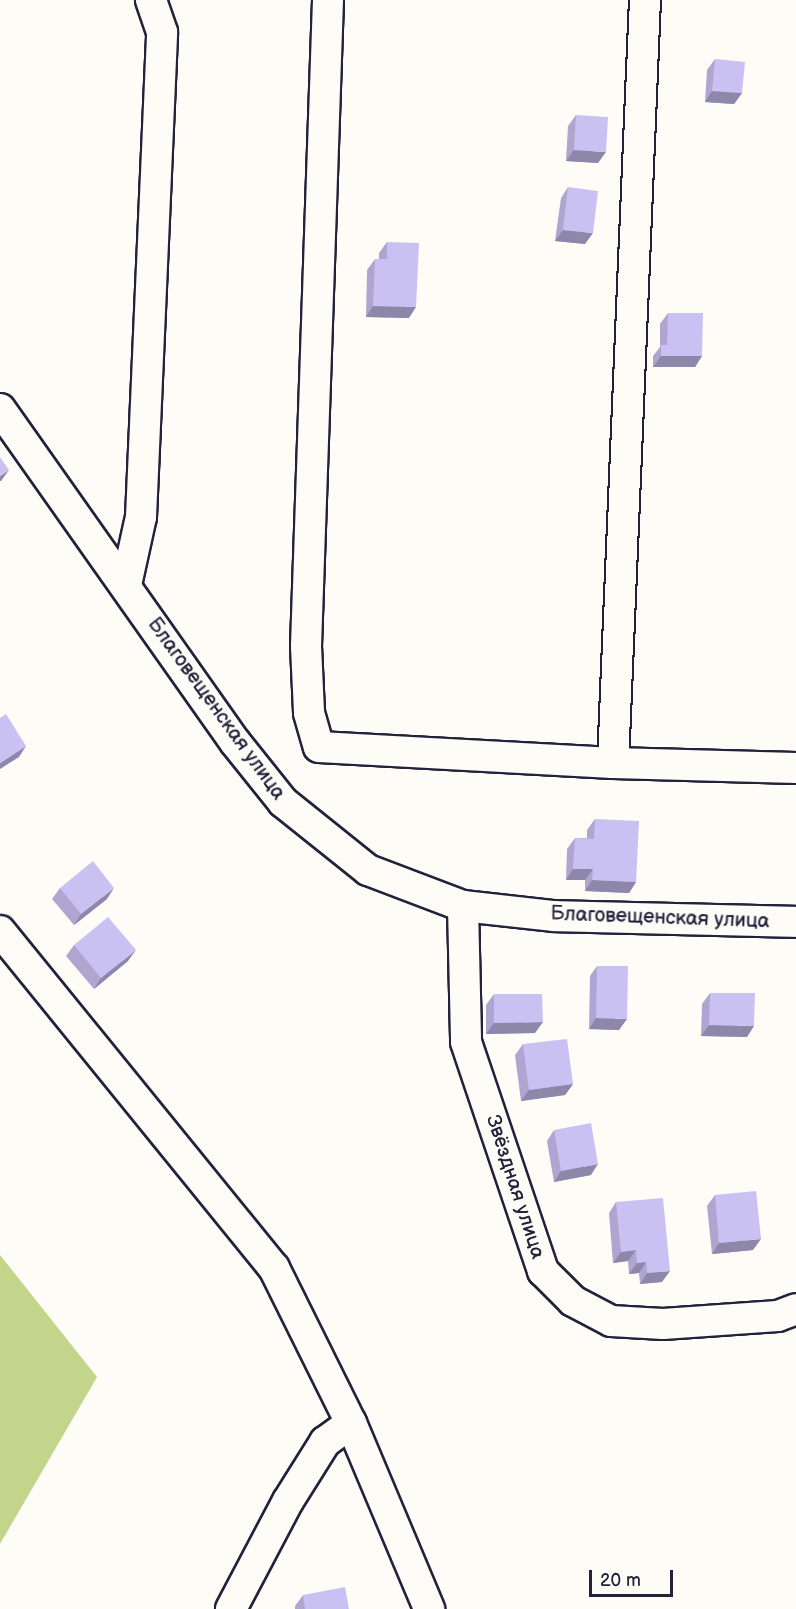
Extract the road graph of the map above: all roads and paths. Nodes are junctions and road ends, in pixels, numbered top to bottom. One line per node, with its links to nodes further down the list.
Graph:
1 (151, 0): 5 (street)
2 (328, 0): 6 (street)
3 (645, 0): 6 (street)
4 (0, 409): 5 (street, Благовещенская улица)
5 (126, 585): 8 (street, Благовещенская улица)
6 (613, 763): 7 (street)
7 (796, 768)
8 (463, 906): 9 (street, Благовещенская улица); 11 (street, Звёздная улица)
9 (796, 922)
10 (0, 931): 12 (street)
11 (796, 1309)
12 (351, 1423): 13 (street); 14 (street)
13 (231, 1609)
14 (429, 1609)

